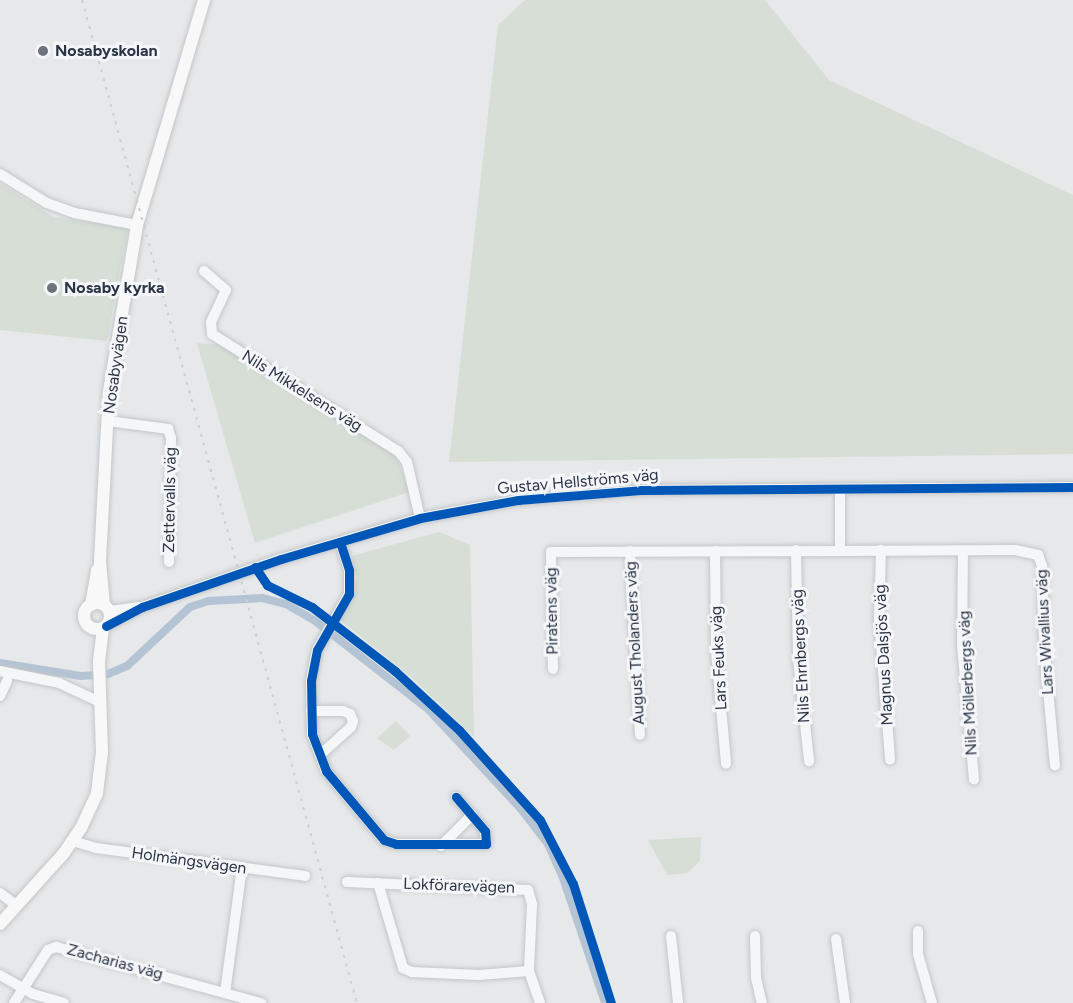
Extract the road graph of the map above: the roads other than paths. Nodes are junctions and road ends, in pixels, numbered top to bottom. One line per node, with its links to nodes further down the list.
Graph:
1 (204, 0): 3 (main road, Nosabyvägen)
2 (0, 174): 3 (street)
3 (137, 225): 5 (main road, Nosabyvägen)
4 (204, 271): 8 (street, Nils Mikkelsens väg)
5 (108, 421): 17 (street, Zettervalls väg); 18 (main road, Nosabyvägen)
6 (1073, 487): 7 (street, Gustav Hellströms väg)
7 (840, 490): 8 (street, Gustav Hellströms väg); 13 (street)
8 (420, 518): 9 (street, Gustav Hellströms väg)
9 (340, 542): 19 (street, Gustav Hellströms väg); 28 (street)
10 (796, 550): 12 (street, Lars Wivallius väg); 13 (street, Lars Wivallius väg); 32 (street, Nils Ehrnbergs väg)
11 (881, 550): 13 (street, Lars Wivallius väg); 14 (street, Lars Wivallius väg); 31 (street, Magnus Dalsjös väg)
12 (715, 551): 16 (street, Lars Wivallius väg); 33 (street, Lars Feuks väg)
13 (840, 551)
14 (963, 551): 34 (street, Lars Wivallius väg); 35 (street, Nils Möllerbergs väg)
15 (551, 552): 16 (street, Lars Wivallius väg); 22 (street, Piratens väg)
16 (630, 552): 29 (street, August Tholanders väg)
17 (169, 562)
18 (102, 607): 19 (street, Gustav Hellströms väg); 20 (main road); 21 (main road)
19 (142, 607): 21 (street, Gustav Hellströms väg)
20 (88, 626): 21 (main road); 23 (main road)
21 (105, 627): 23 (main road)
22 (553, 669)
23 (100, 670): 27 (main road)
24 (0, 671): 27 (street)
25 (7, 681): 26 (street)
26 (0, 696)
27 (100, 702): 38 (main road)
28 (311, 711): 30 (street); 30 (street)
29 (640, 735)
30 (320, 755): 39 (street)
31 (890, 760)
32 (808, 761)
33 (726, 764)
34 (1055, 766)
35 (974, 779)
36 (456, 797): 37 (street)
37 (472, 815): 39 (street); 39 (street)
38 (73, 841): 40 (street, Holmängsvägen); 45 (main road)
39 (441, 846)
40 (238, 868): 41 (street, Holmängsvägen); 54 (street)
41 (305, 876)
42 (347, 882): 43 (street, Lokförarevägen)
43 (378, 883): 51 (street); 51 (street, Lokförarevägen)
44 (0, 893): 45 (street)
45 (16, 905): 46 (main road)
46 (0, 924)
47 (918, 931): 62 (street)
48 (671, 936): 59 (street)
49 (755, 936): 60 (street)
50 (836, 939): 61 (street)
51 (529, 971): 58 (street, Lokförarevägen)
52 (0, 975): 53 (street)
53 (24, 988): 54 (street, Zacharias väg); 55 (street, Zacharias väg); 56 (street)
54 (225, 993): 57 (street, Zacharias väg)
55 (14, 1003)
56 (64, 1003)
57 (261, 1003)
58 (540, 1003)
59 (678, 1003)
60 (762, 1003)
61 (845, 1003)
62 (932, 1003)

